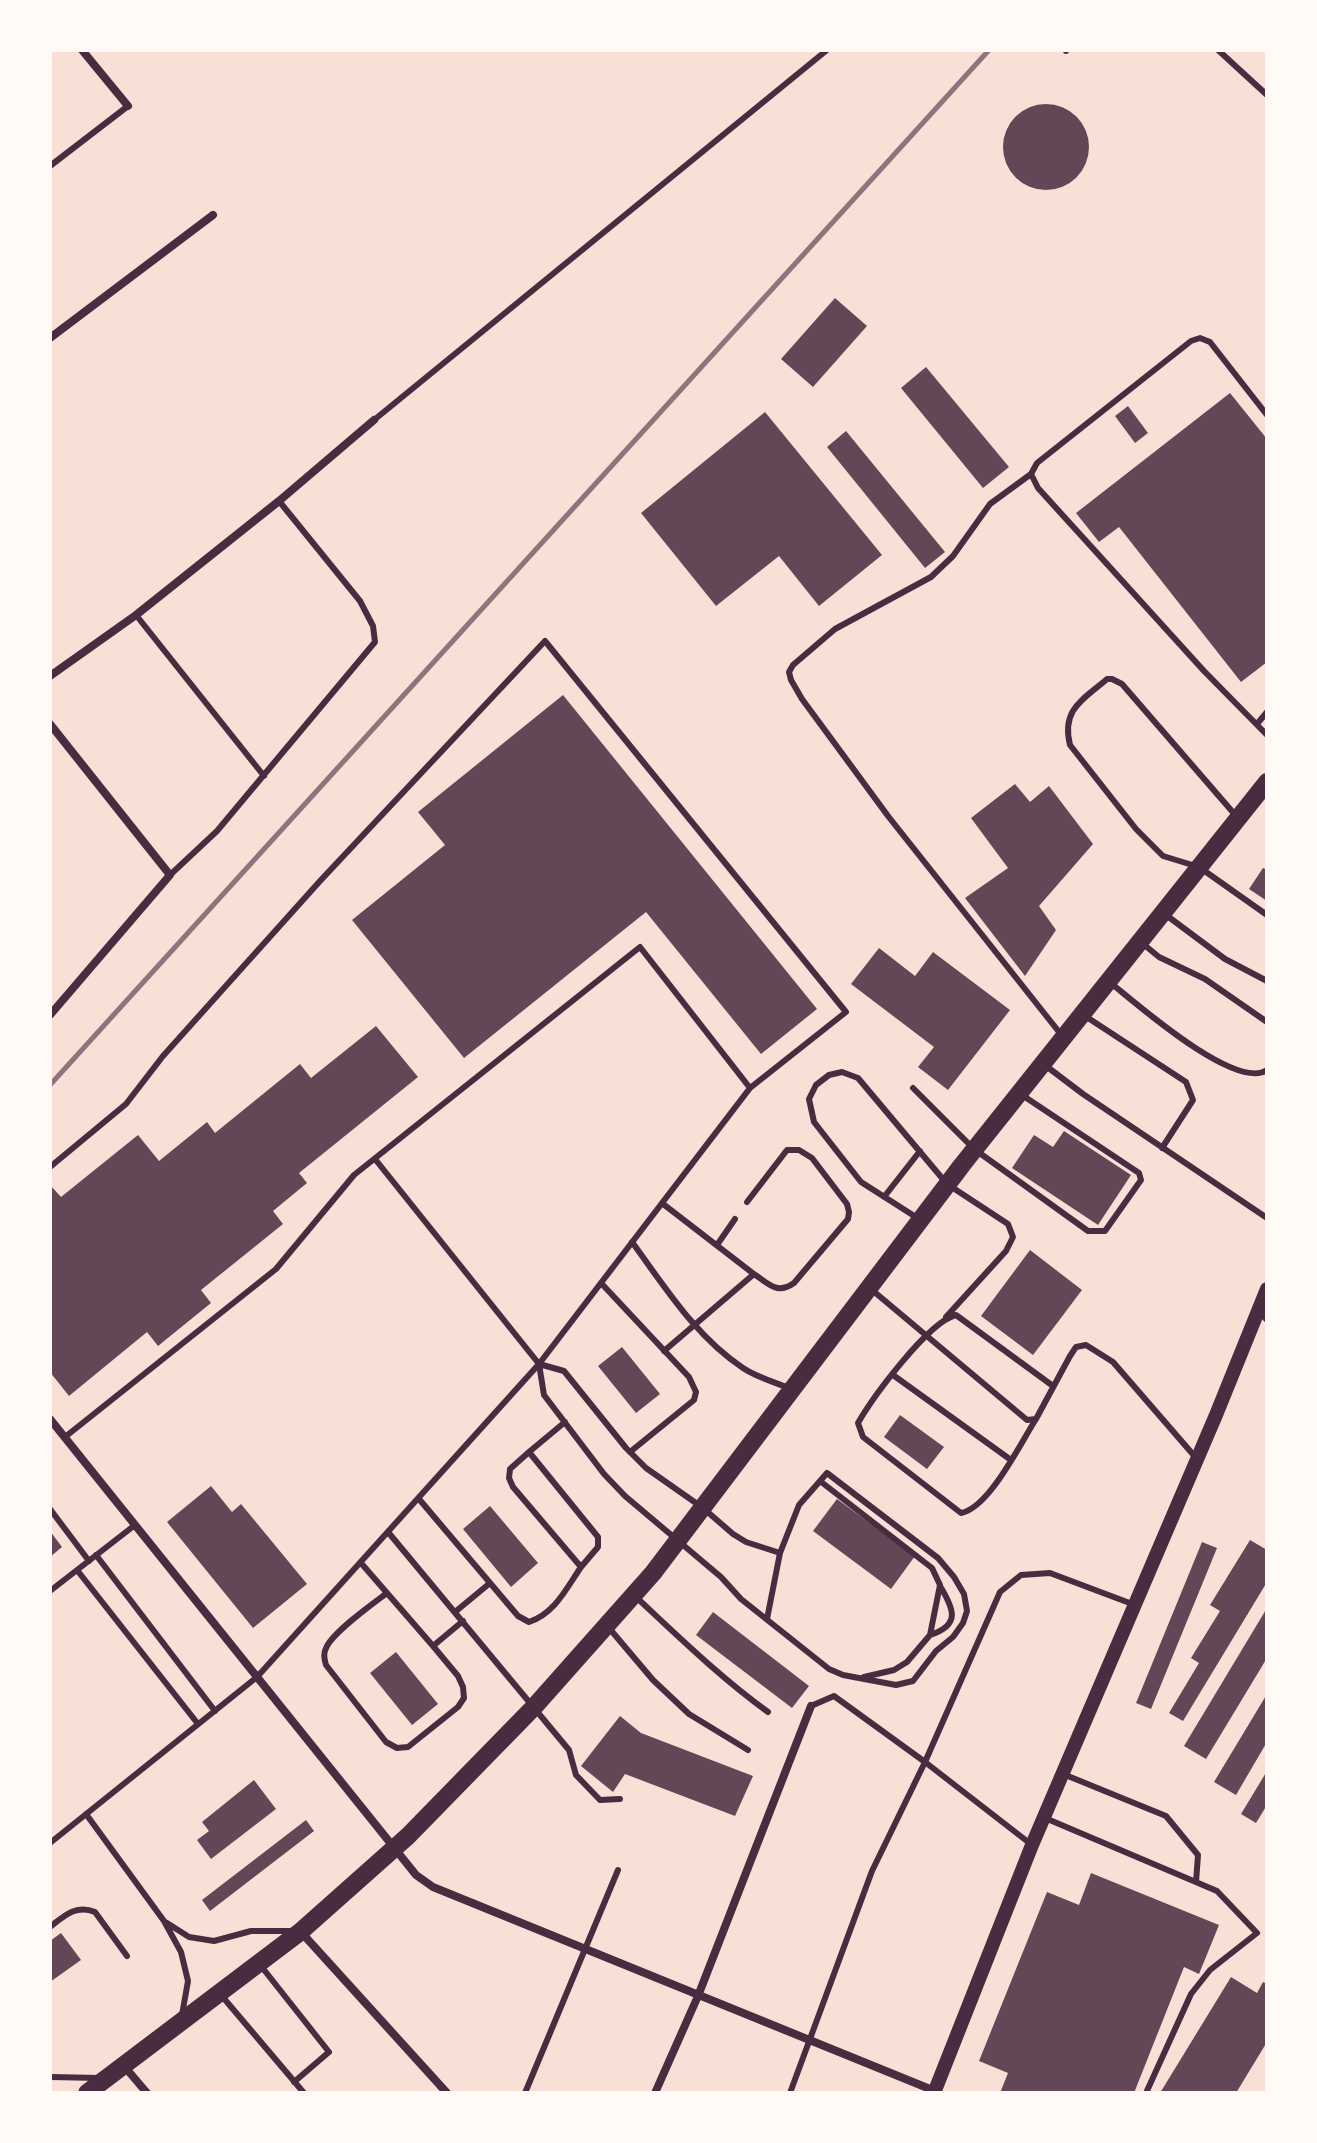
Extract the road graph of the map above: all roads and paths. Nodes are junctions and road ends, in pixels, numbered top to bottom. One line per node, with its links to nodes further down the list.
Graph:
1 (82, 50): 5 (street)
2 (827, 50): 10 (lane)
3 (1218, 50): 4 (lane)
4 (1267, 95)
5 (128, 106): 6 (lane)
6 (50, 166)
7 (213, 215): 8 (street)
8 (50, 338)
9 (1267, 415): 11 (lane)
10 (374, 420): 12 (street)
11 (1031, 474): 17 (lane); 32 (lane)
12 (279, 501): 13 (street); 19 (lane)
13 (136, 615): 14 (street); 19 (lane)
14 (50, 676)
15 (1267, 712): 17 (lane)
16 (50, 724): 23 (street)
17 (1257, 724): 18 (lane)
18 (1267, 735)
19 (264, 776): 23 (lane)
20 (1267, 782): 21 (main road)
21 (1238, 818): 22 (main road); 22 (lane)
22 (1199, 867): 24 (main road); 25 (lane)
23 (170, 875): 30 (street)
24 (1163, 913): 26 (main road); 28 (lane)
25 (1267, 915)
26 (1140, 941): 27 (main road); 31 (lane)
27 (1108, 981): 29 (main road); 34 (lane)
28 (1267, 981)
29 (1082, 1014): 32 (main road); 38 (lane)
30 (50, 1015)
31 (1267, 1022)
32 (1063, 1038): 33 (main road)
33 (1042, 1064): 37 (main road); 38 (lane)
34 (1267, 1070)
35 (750, 1088): 41 (lane); 42 (lane); 46 (lane)
36 (913, 1088): 39 (lane)
37 (1019, 1093): 39 (main road); 39 (lane)
38 (1162, 1148): 47 (lane)
39 (974, 1149): 43 (main road)
40 (920, 1151): 43 (lane); 44 (lane); 44 (lane)
41 (375, 1159): 61 (lane); 68 (lane)
42 (50, 1167)
43 (947, 1184): 49 (main road); 57 (lane)
44 (884, 1197): 49 (lane)
45 (747, 1202): 52 (lane)
46 (662, 1203): 50 (lane); 51 (lane)
47 (1267, 1218)
48 (735, 1219): 51 (lane)
49 (920, 1220): 54 (main road)
50 (632, 1242): 53 (lane); 58 (lane)
51 (717, 1245): 52 (lane)
52 (754, 1274): 58 (lane)
53 (601, 1283): 60 (lane); 61 (lane)
54 (869, 1287): 59 (lane); 64 (main road)
55 (1267, 1289): 56 (street)
56 (1263, 1316): 71 (street)
57 (946, 1317): 59 (lane); 63 (lane)
58 (694, 1324): 60 (lane); 64 (lane)
59 (926, 1335): 62 (lane); 66 (lane)
60 (664, 1351): 70 (lane)
61 (539, 1364): 67 (lane); 70 (lane); 74 (lane)
62 (893, 1375): 72 (lane); 72 (lane)
63 (1053, 1386): 66 (lane); 71 (lane)
64 (792, 1389): 75 (main road)
65 (50, 1419): 68 (street)
66 (1036, 1419): 72 (lane)
67 (565, 1422): 69 (lane); 79 (lane)
68 (65, 1437): 77 (street)
69 (529, 1452): 84 (lane); 84 (lane)
70 (630, 1452): 75 (lane)
71 (1197, 1459): 91 (street)
72 (1011, 1460)
73 (820, 1481): 80 (lane); 87 (lane); 99 (lane)
74 (419, 1499): 78 (lane); 86 (lane)
75 (703, 1508): 79 (main road); 80 (lane)
76 (50, 1509): 82 (lane)
77 (135, 1525): 81 (lane); 98 (street)
78 (388, 1532): 83 (lane); 92 (lane)
79 (678, 1539): 90 (main road); 93 (lane)
80 (780, 1553): 93 (lane)
81 (96, 1555): 82 (lane); 102 (lane)
82 (89, 1561): 85 (lane)
83 (361, 1563): 89 (lane); 98 (lane)
84 (581, 1567): 86 (lane)
85 (77, 1570): 88 (lane); 104 (lane)
86 (490, 1583): 92 (lane)
87 (940, 1585): 96 (lane); 96 (lane)
88 (50, 1591)
89 (387, 1593): 97 (lane); 97 (lane)
90 (634, 1595): 95 (main road); 103 (lane)
91 (1135, 1605): 106 (lane); 107 (street)
92 (455, 1612): 94 (lane)
93 (767, 1619): 99 (lane)
94 (463, 1621): 97 (lane); 101 (lane)
95 (607, 1626): 101 (main road); 105 (lane)
96 (930, 1635): 99 (lane)
97 (433, 1646)
98 (257, 1677): 102 (lane); 113 (street)
99 (860, 1677)
100 (811, 1706): 106 (lane); 123 (street)
101 (534, 1707): 108 (lane); 113 (main road)
102 (215, 1711): 104 (lane)
103 (768, 1712)
104 (198, 1724): 109 (lane)
105 (748, 1750)
106 (925, 1762): 112 (lane); 125 (lane)
107 (1062, 1774): 110 (street); 115 (lane)
108 (620, 1799)
109 (86, 1814): 111 (lane); 116 (lane)
110 (1044, 1817): 112 (street); 115 (lane)
111 (50, 1843)
112 (1032, 1845): 130 (street)
113 (395, 1849): 118 (main road); 119 (street)
114 (618, 1870): 119 (lane)
115 (1196, 1882): 138 (lane)
116 (164, 1921): 118 (lane); 124 (lane)
117 (50, 1927): 120 (lane)
118 (300, 1932): 121 (main road); 134 (street)
119 (586, 1950): 123 (street); 135 (lane)
120 (127, 1956)
121 (259, 1963): 122 (main road); 129 (lane)
122 (219, 1993): 124 (main road); 129 (lane)
123 (698, 1996): 125 (street); 136 (street)
124 (181, 2022): 126 (main road)
125 (810, 2041): 130 (street); 137 (lane)
126 (124, 2066): 128 (main road); 132 (street)
127 (50, 2077): 128 (lane)
128 (107, 2078): 131 (main road)
129 (294, 2082): 133 (lane)
130 (934, 2092)
131 (87, 2093)
132 (147, 2093)
133 (304, 2093)
134 (447, 2093)
135 (525, 2093)
136 (655, 2093)
137 (790, 2093)
138 (1146, 2093)

